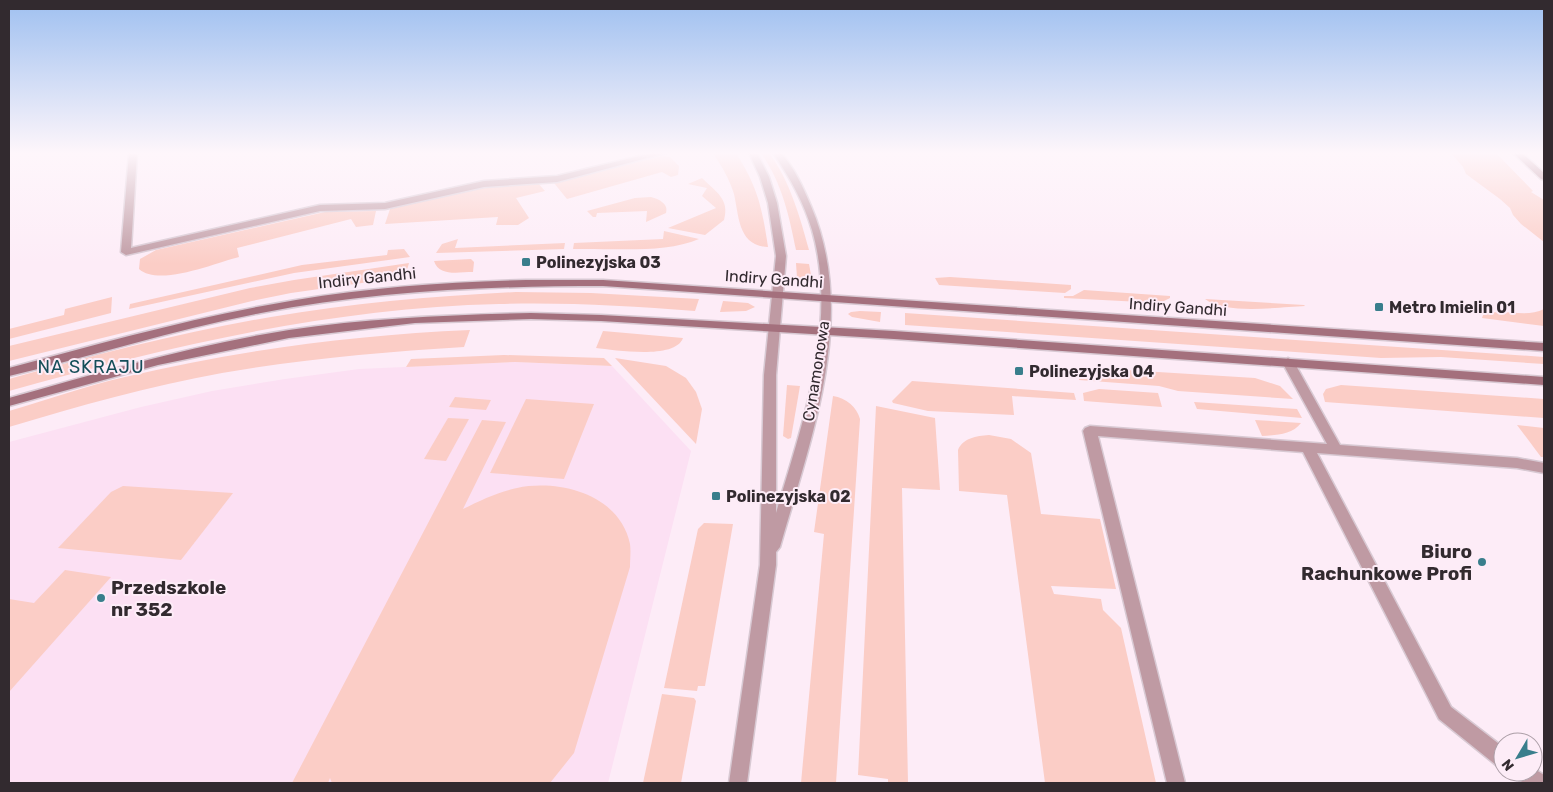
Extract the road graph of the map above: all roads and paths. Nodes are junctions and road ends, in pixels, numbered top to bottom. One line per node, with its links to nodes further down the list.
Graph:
1 (130, 190): 2 (street)
2 (457, 190)
3 (768, 190): 5 (street, Cynamonowa)
4 (800, 190): 6 (street, Cynamonowa)
5 (777, 295): 6 (street, Indiry Gandhi); 7 (street, Cynamonowa); 11 (street, Indiry Gandhi)
6 (826, 299): 8 (street, Cynamonowa); 9 (street, Indiry Gandhi)
7 (774, 328): 8 (street); 13 (street); 17 (street, Cynamonowa)
8 (826, 331): 10 (street); 17 (street, Cynamonowa)
9 (1544, 347)
10 (1288, 362): 12 (street); 15 (street)
11 (9, 372)
12 (1544, 381)
13 (9, 402)
14 (1307, 447): 15 (street); 18 (street); 20 (street)
15 (1336, 449): 16 (street)
16 (1544, 468)
17 (768, 565): 19 (street, Cynamonowa)
18 (1493, 752)
19 (738, 783)
20 (1176, 783)

